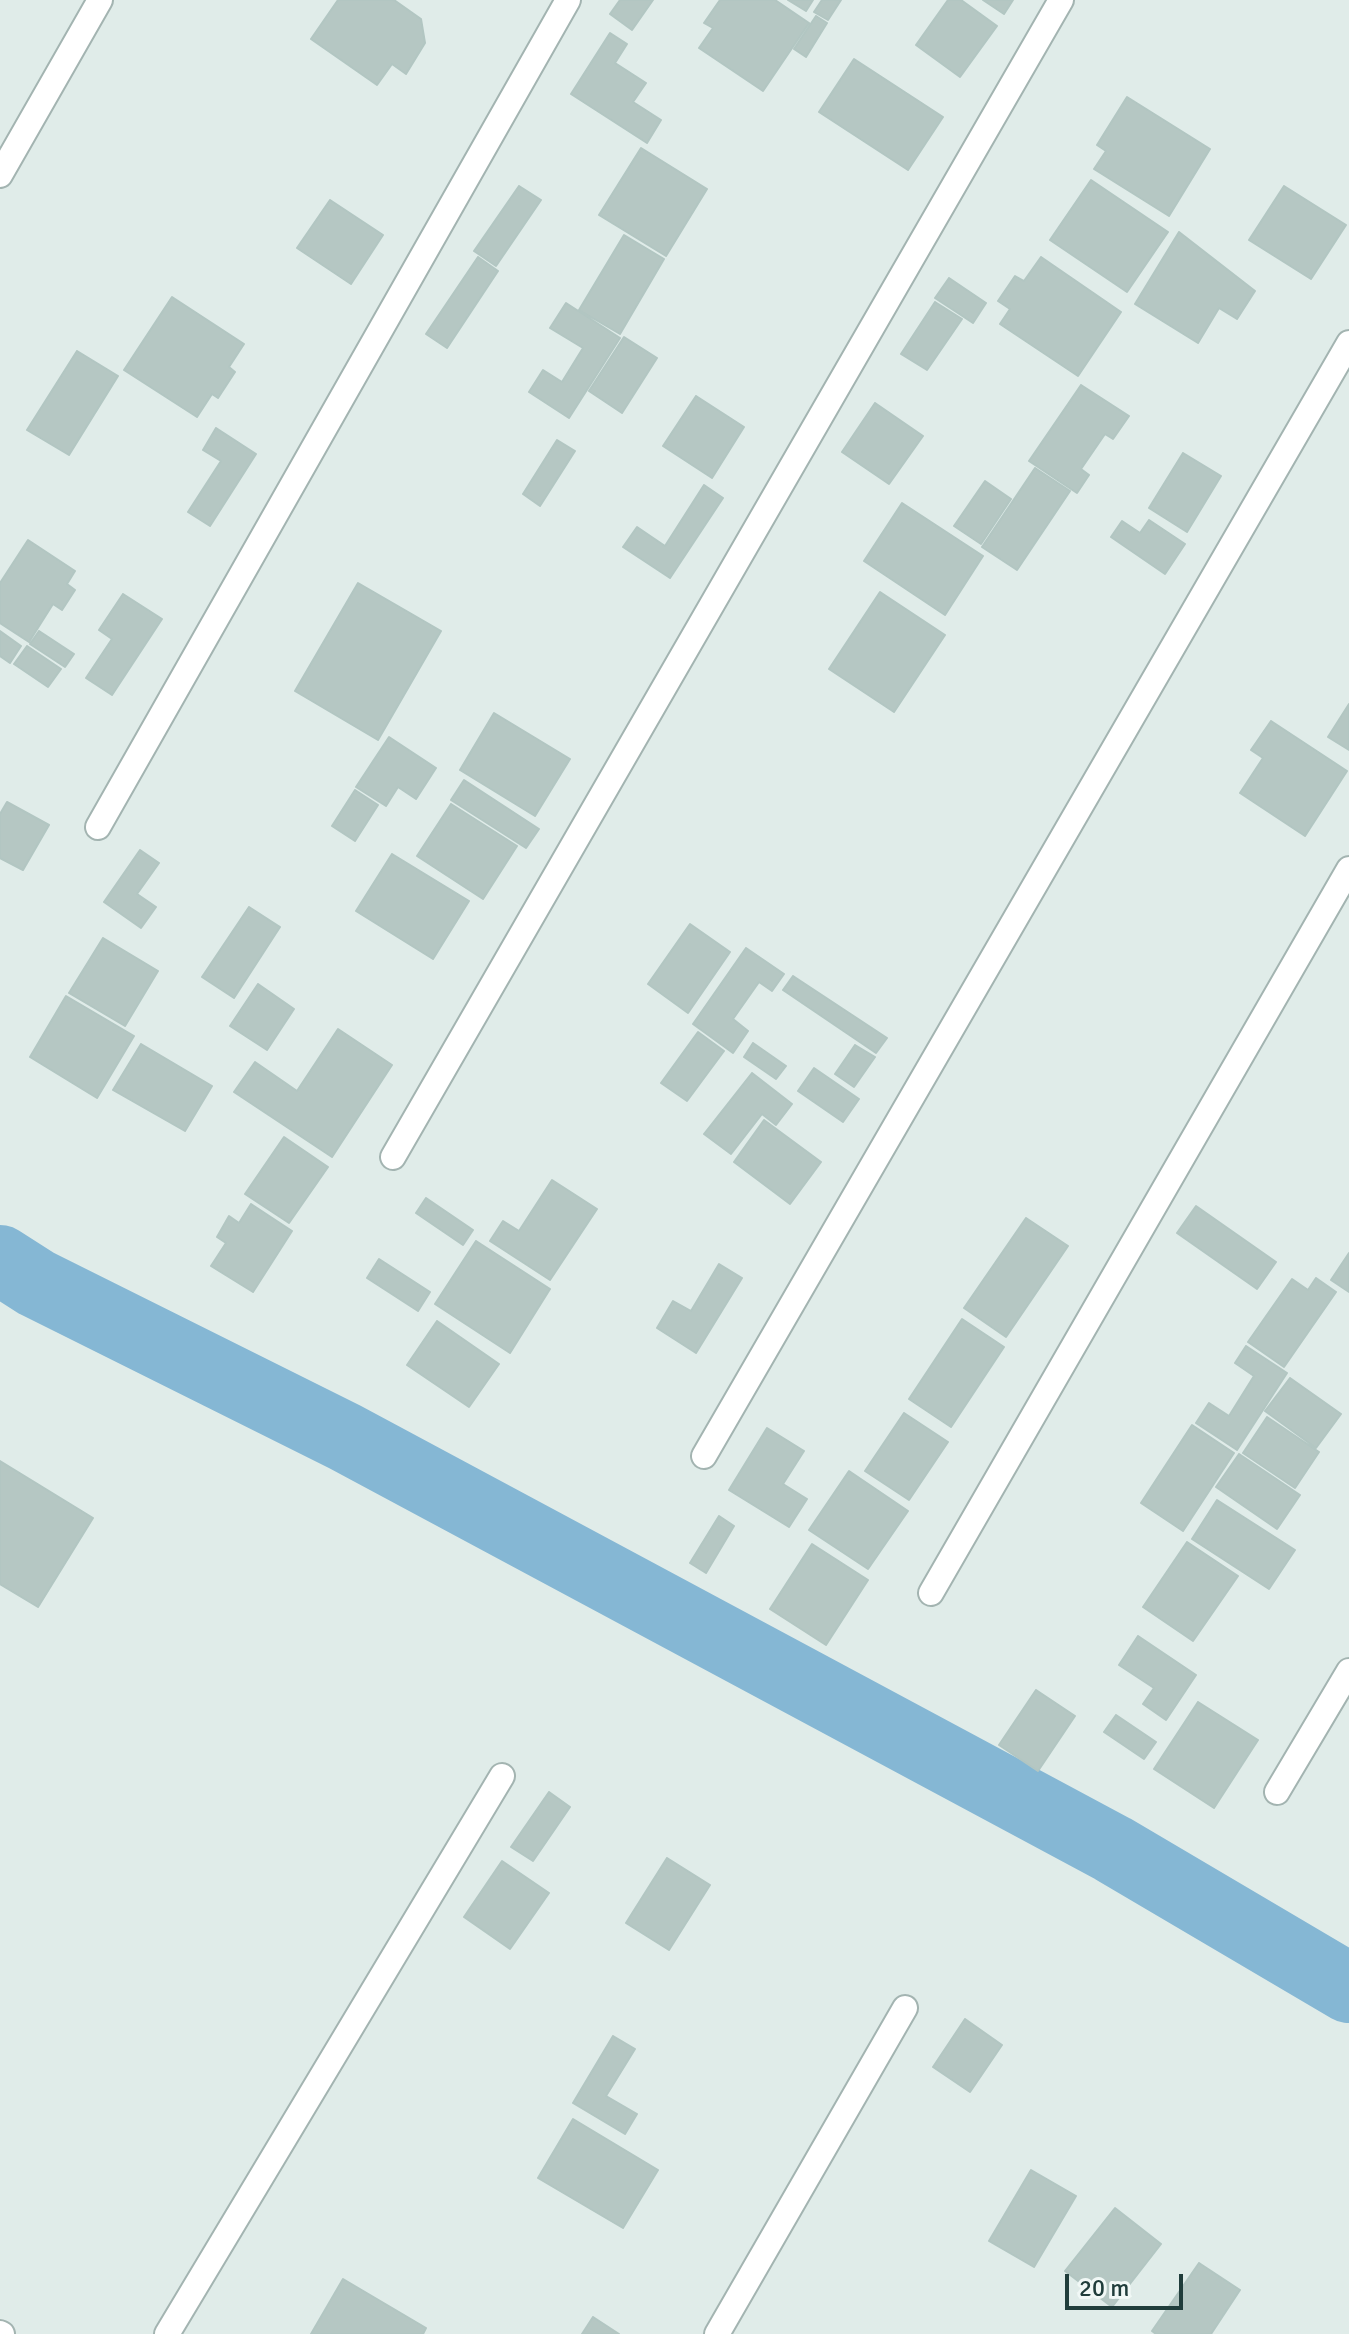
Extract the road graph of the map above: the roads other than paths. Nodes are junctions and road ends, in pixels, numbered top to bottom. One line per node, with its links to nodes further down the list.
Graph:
1 (100, 0): 4 (street)
2 (568, 0): 6 (street)
3 (1061, 0): 8 (street)
4 (0, 175)
5 (1349, 343): 9 (street)
6 (98, 827)
7 (1349, 869): 10 (street)
8 (393, 1157)
9 (704, 1456)
10 (931, 1593)
11 (1349, 1671): 13 (street)
12 (502, 1776): 15 (street)
13 (1277, 1792)
14 (905, 2008): 16 (street)
15 (167, 2334)
16 (717, 2334)

